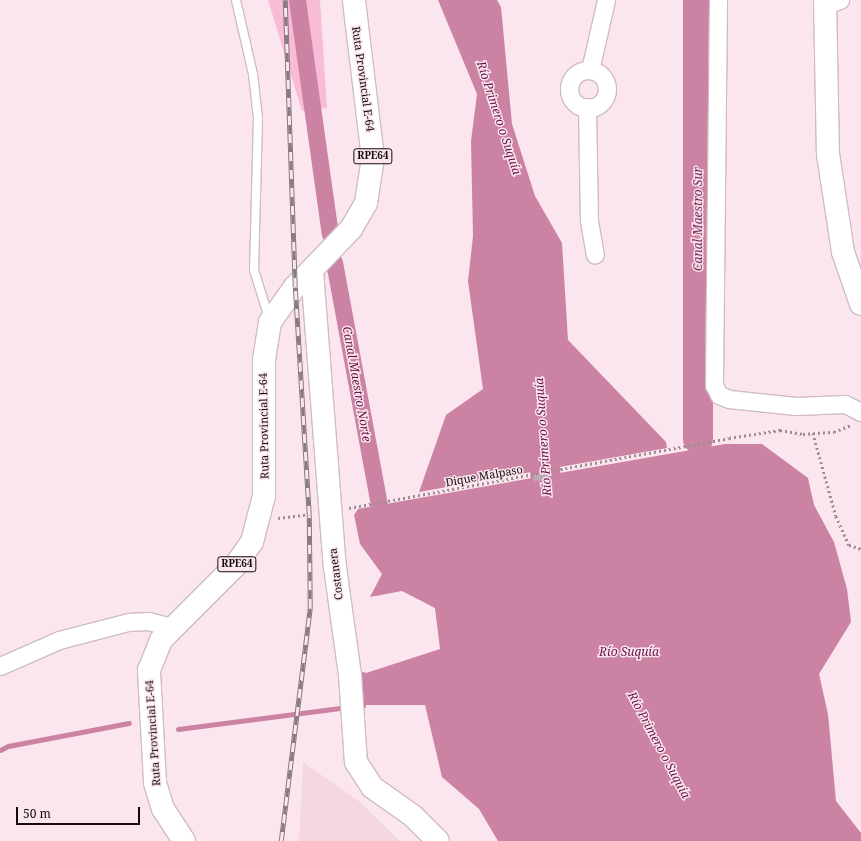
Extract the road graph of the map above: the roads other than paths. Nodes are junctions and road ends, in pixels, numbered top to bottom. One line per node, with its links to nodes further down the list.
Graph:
1 (236, 0): 11 (lane)
2 (354, 0): 9 (main road, Ruta Provincial E-64 / RPE64)
3 (606, 0): 6 (street)
4 (718, 0): 12 (street)
5 (830, 2): 10 (main road)
6 (590, 70): 7 (street); 7 (street)
7 (587, 107): 8 (street)
8 (595, 254)
9 (312, 271): 11 (main road, Ruta Provincial E-64 / RPE64); 16 (main road, Costanera)
10 (861, 304)
11 (270, 322): 13 (main road, Ruta Provincial E-64 / RPE64)
12 (858, 418)
13 (172, 627): 14 (street); 15 (main road, Ruta Provincial E-64 / RPE64)
14 (0, 666)
15 (184, 841)
16 (438, 841)

